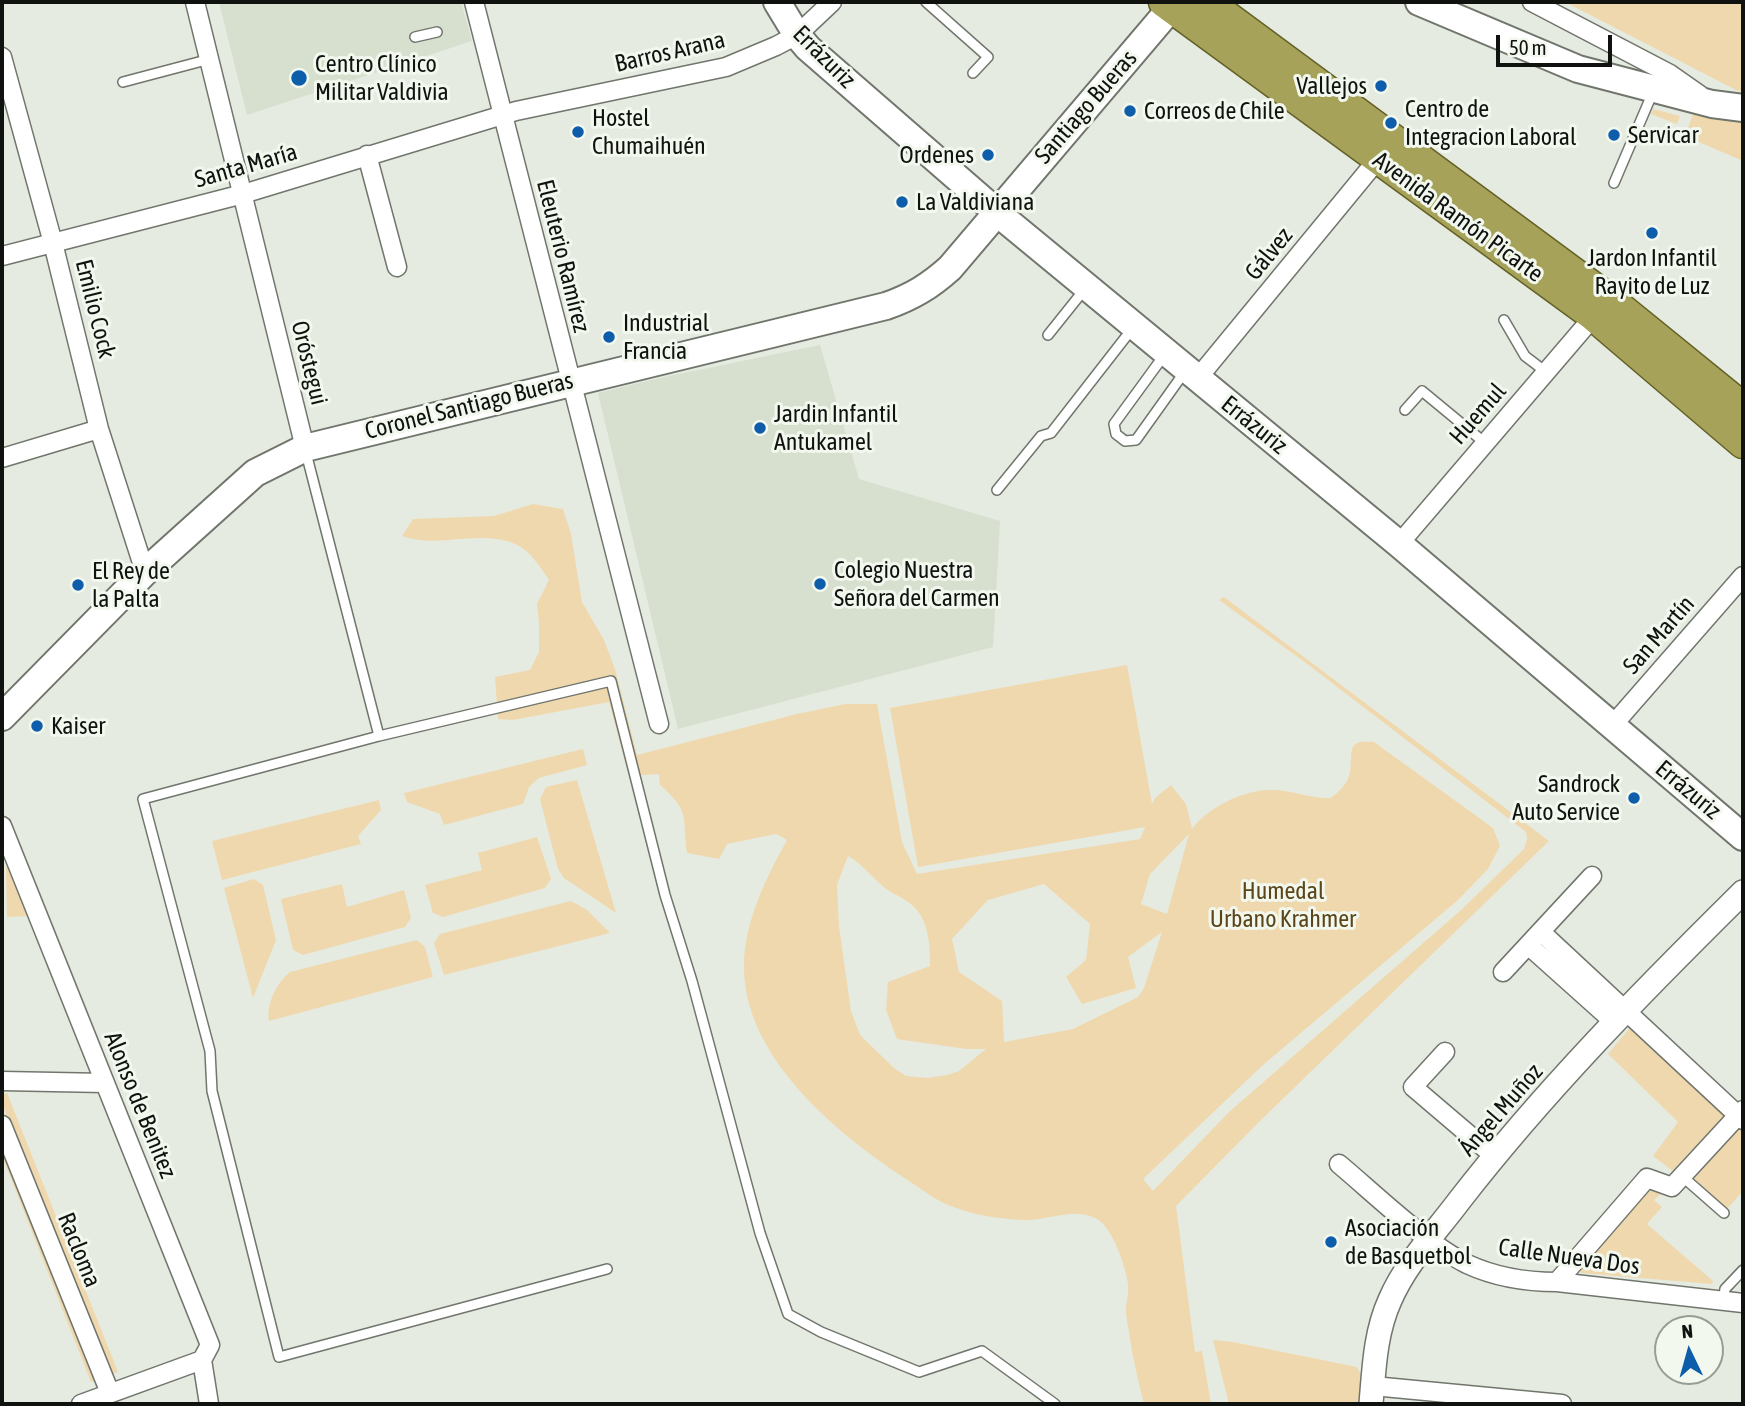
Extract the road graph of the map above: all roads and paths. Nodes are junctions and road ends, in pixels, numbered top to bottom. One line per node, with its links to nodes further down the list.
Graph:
1 (195, 2): 14 (street, Oróstegui)
2 (474, 2): 20 (street, Eleuterio Ramírez)
3 (777, 2): 11 (main road, Errázuriz)
4 (832, 2): 11 (street, Barros Arana)
5 (926, 2): 15 (lane)
6 (1207, 2): 38 (highway, Avenida Ramón Picarte)
7 (1419, 2): 17 (main road)
8 (1532, 2): 18 (street)
9 (1170, 4): 22 (highway, Avenida Ramón Picarte); 25 (main road, Santiago Bueras)
10 (437, 32): 12 (lane)
11 (797, 34): 20 (street, Barros Arana); 25 (main road, Errázuriz)
12 (415, 37)
13 (2, 57): 26 (street, Emilio Cock)
14 (209, 59): 16 (lane); 24 (street, Oróstegui)
15 (973, 74)
16 (123, 82)
17 (1654, 90): 18 (main road); 23 (lane)
18 (1712, 104): 19 (main road)
19 (1743, 108)
20 (502, 115): 21 (street, Santa María); 37 (street, Eleuterio Ramírez)
21 (367, 155): 24 (street, Santa María); 28 (street)
22 (1378, 159): 30 (highway, Avenida Ramón Picarte); 36 (street, Gálvez)
23 (1614, 183)
24 (243, 194): 26 (street, Santa María); 43 (street, Oróstegui)
25 (996, 212): 29 (main road, Errázuriz); 37 (main road, Coronel Santiago Bueras)
26 (52, 243): 27 (street, Santa María); 40 (street, Emilio Cock)
27 (2, 256)
28 (397, 267)
29 (1086, 287): 32 (main road, Errázuriz); 33 (lane)
30 (1594, 316): 35 (street, Huemul); 42 (highway, Avenida Ramón Picarte)
31 (1504, 320): 35 (lane)
32 (1134, 327): 34 (main road, Errázuriz); 45 (lane)
33 (1048, 335)
34 (1166, 353): 36 (main road, Errázuriz); 36 (lane)
35 (1546, 372): 41 (street, Huemul)
36 (1191, 374): 46 (main road, Errázuriz)
37 (571, 381): 43 (main road, Coronel Santiago Bueras); 50 (street, Eleuterio Ramírez)
38 (1743, 408)
39 (1405, 410): 41 (lane)
40 (99, 429): 44 (street); 47 (street, Emilio Cock)
41 (1485, 443): 46 (street, Huemul)
42 (1743, 443)
43 (304, 448): 47 (main road, Coronel Santiago Bueras); 52 (lane, Oróstegui)
44 (2, 458)
45 (997, 490)
46 (1399, 544): 51 (main road, Errázuriz)
47 (145, 572): 49 (main road, Coronel Santiago Bueras)
48 (1743, 576): 51 (street, San Martín)
49 (2, 717)
50 (659, 724)
51 (1612, 726): 54 (main road, Errázuriz)
52 (379, 736): 70 (lane); 80 (lane)
53 (2, 826): 62 (street, Alonso de Benitez)
54 (1743, 837)
55 (1592, 876): 57 (street)
56 (1743, 891): 59 (street, Ángel Muñoz)
57 (1535, 938): 58 (street); 59 (street)
58 (1503, 972)
59 (1619, 1016): 63 (street); 65 (street, Ángel Muñoz)
60 (1445, 1052): 65 (street)
61 (2, 1081): 62 (street)
62 (105, 1083): 75 (street, Alonso de Benitez)
63 (1742, 1115): 67 (street)
64 (2, 1125): 76 (street, Racloma)
65 (1494, 1156): 69 (street, Ángel Muñoz)
66 (1339, 1164): 69 (street, Calle Nueva Dos)
67 (1683, 1177): 68 (lane); 72 (street)
68 (1724, 1213)
69 (1430, 1239): 72 (street, Calle Nueva Dos); 77 (street, Ángel Muñoz)
70 (607, 1269)
71 (1743, 1270): 73 (lane)
72 (1557, 1282): 73 (street, Calle Nueva Dos)
73 (1723, 1302): 74 (street, Calle Nueva Dos)
74 (1743, 1303)
75 (202, 1360): 76 (street); 79 (street, Alonso de Benitez)
76 (110, 1393): 78 (street)
77 (1372, 1395): 81 (street)
78 (81, 1404)
79 (209, 1404)
80 (1055, 1404)
81 (1562, 1404)

